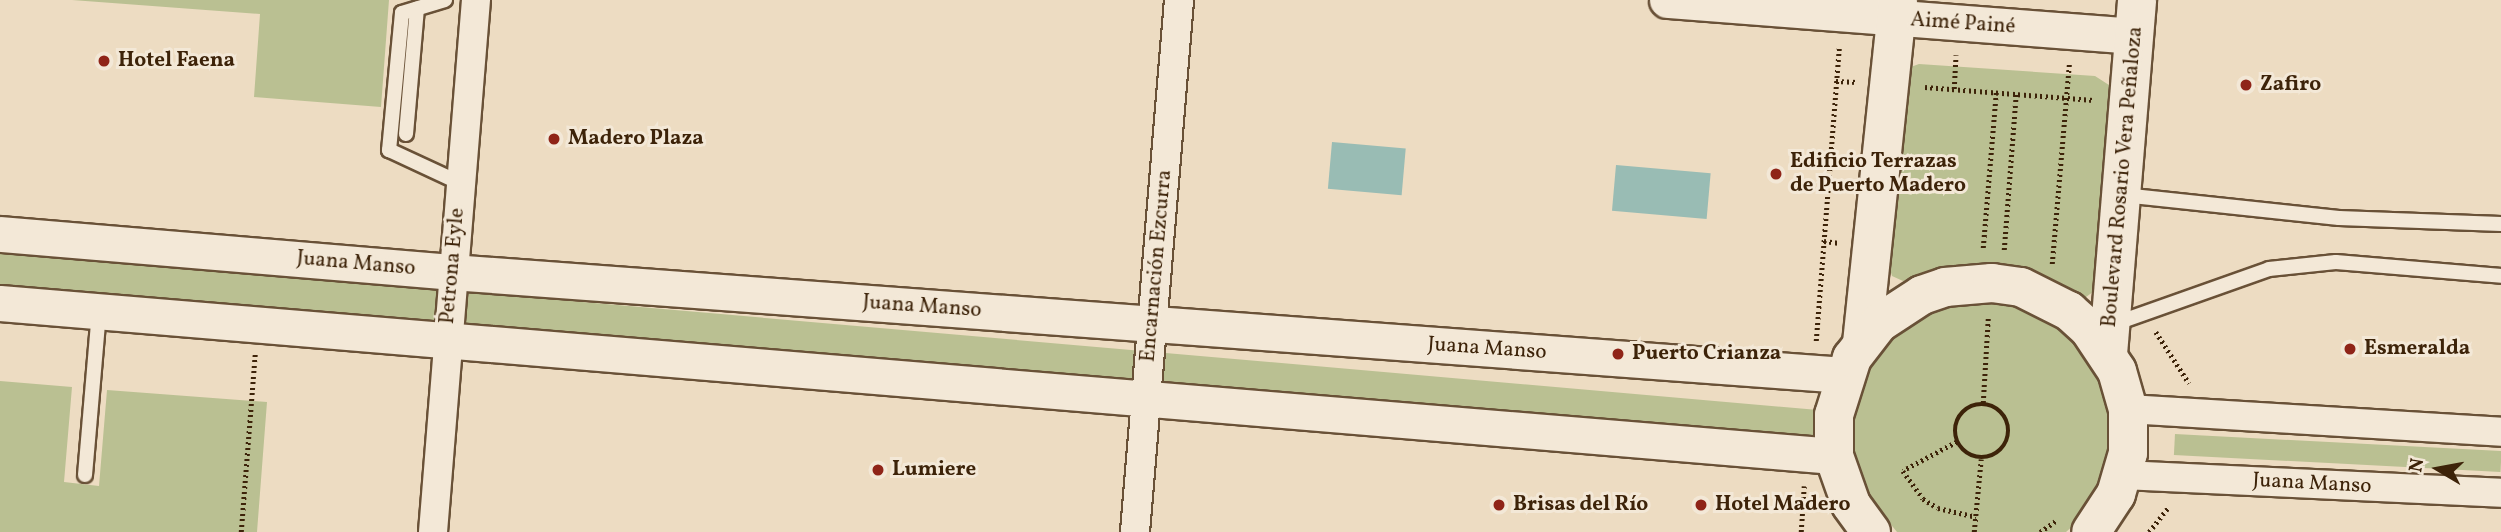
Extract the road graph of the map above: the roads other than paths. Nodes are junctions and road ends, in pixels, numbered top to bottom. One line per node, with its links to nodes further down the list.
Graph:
1 (445, 0): 5 (lane)
2 (476, 0): 9 (street, Petrona Eyle)
3 (1179, 0): 17 (street, Encarnación Ezcurra)
4 (1667, 0): 6 (street, Aimé Painé)
5 (417, 8): 8 (lane); 9 (lane)
6 (1898, 9): 7 (street, Aimé Painé); 20 (main road)
7 (2136, 18): 10 (main road, Boulevard Rosario Vera Peñaloza)
8 (406, 134)
9 (460, 183): 13 (street, Petrona Eyle)
10 (2121, 195): 11 (lane); 18 (main road, Boulevard Rosario Vera Peñaloza)
11 (2501, 224)
12 (0, 234): 13 (street, Juana Manso)
13 (451, 272): 17 (street, Juana Manso); 19 (street, Petrona Eyle)
14 (2501, 276): 18 (lane)
15 (0, 303): 16 (street)
16 (99, 311): 19 (street); 25 (lane)
17 (1151, 324): 20 (street, Juana Manso); 21 (street, Encarnación Ezcurra)
18 (2121, 331): 20 (main road); 22 (main road)
19 (447, 340): 21 (street); 30 (street, Petrona Eyle)
20 (1840, 363): 24 (main road)
21 (1146, 401): 24 (street); 31 (street, Encarnación Ezcurra)
22 (2128, 409): 23 (street); 26 (main road)
23 (2501, 432)
24 (1821, 455): 28 (main road)
25 (85, 475)
26 (2123, 475): 27 (street, Juana Manso); 29 (main road)
27 (2501, 493)
28 (1857, 523)
29 (2085, 527)
30 (433, 532)
31 (1135, 532)

